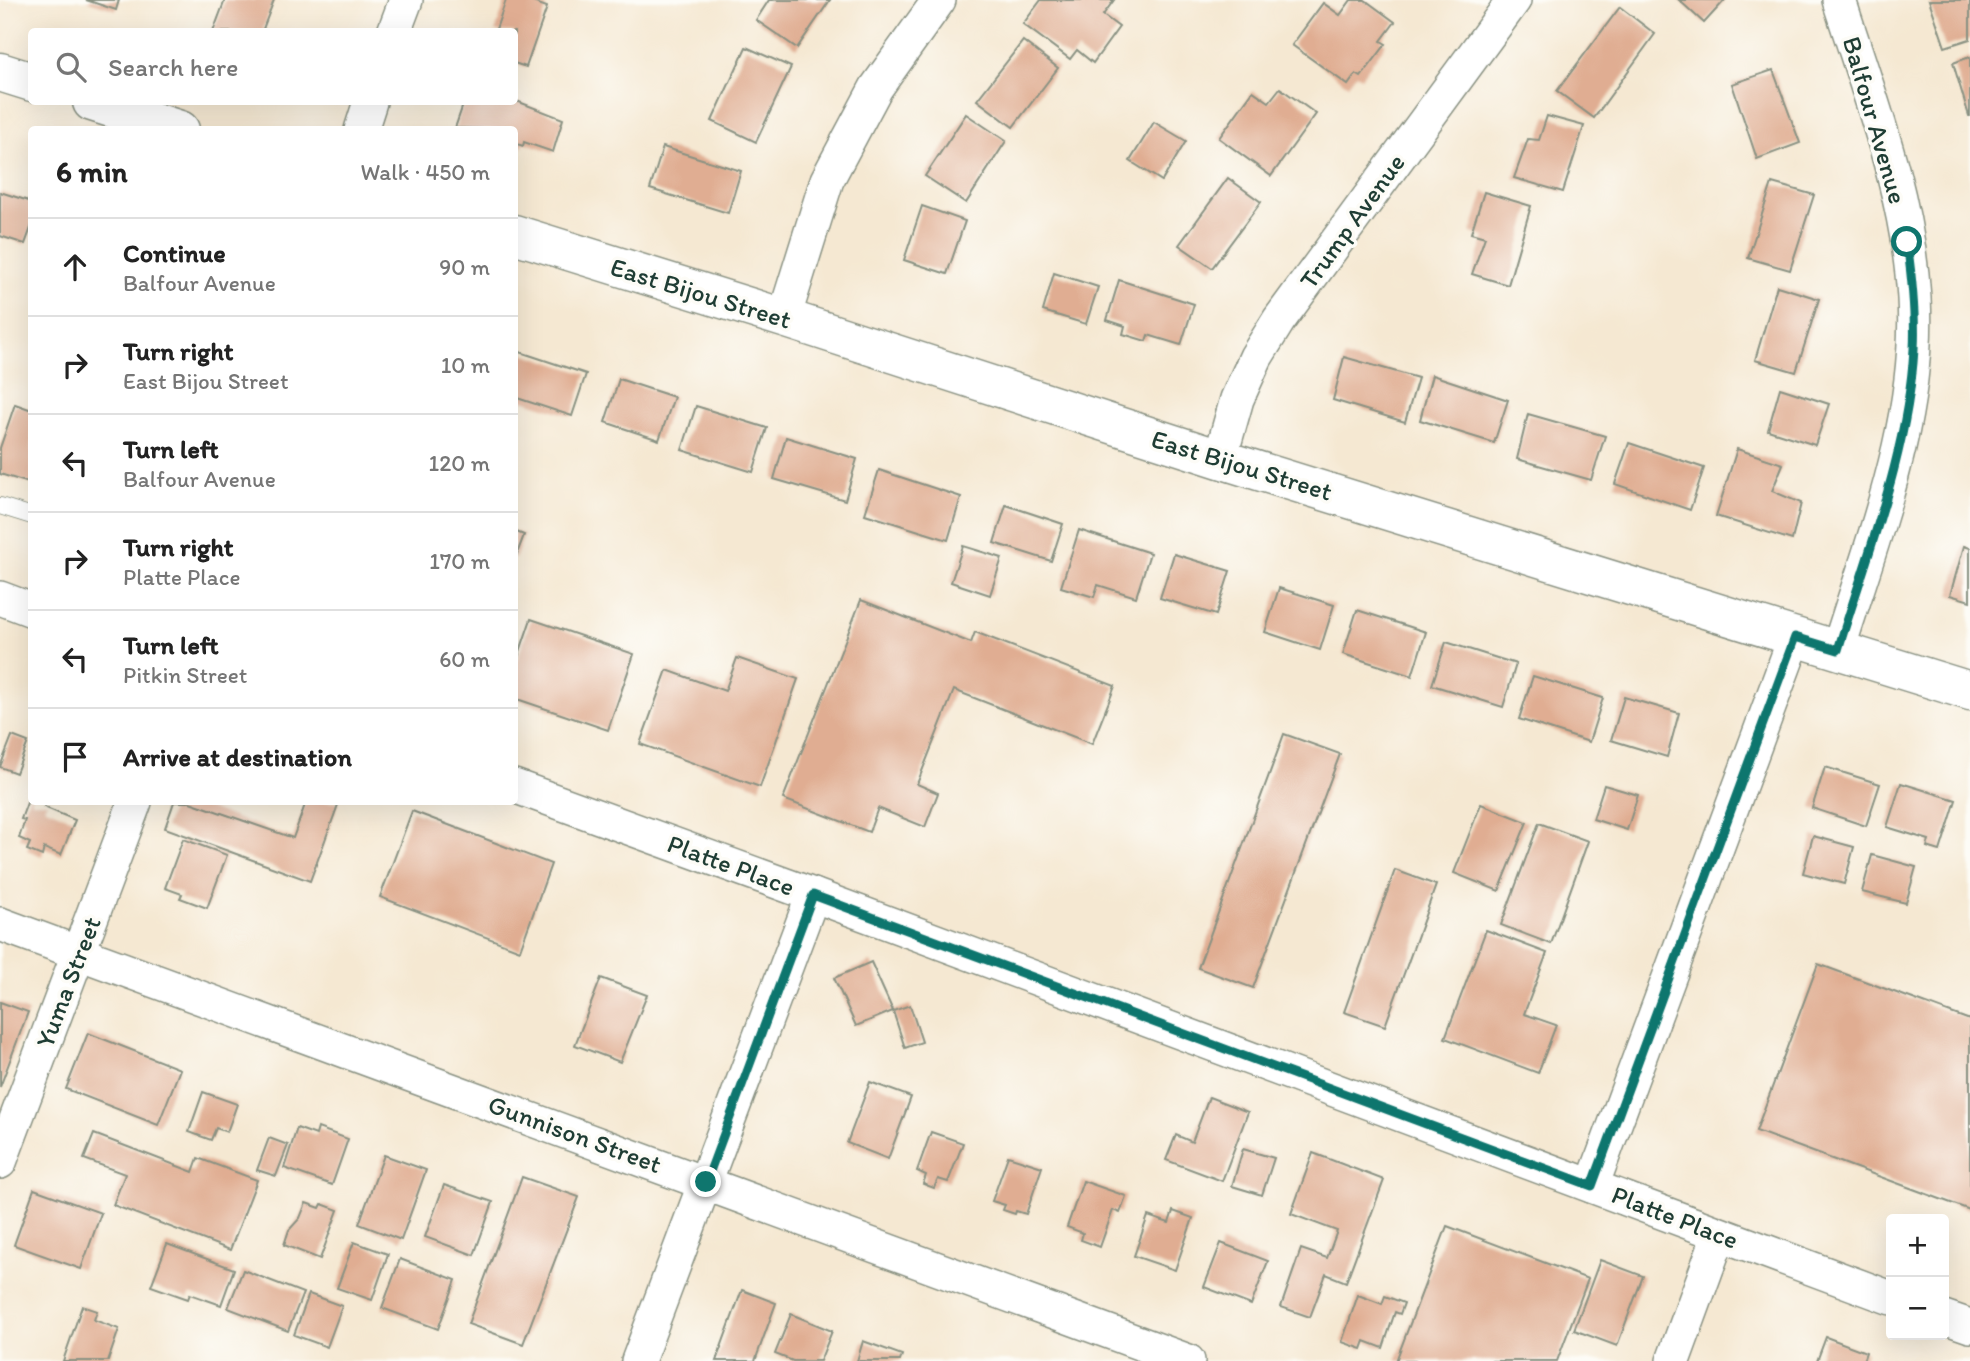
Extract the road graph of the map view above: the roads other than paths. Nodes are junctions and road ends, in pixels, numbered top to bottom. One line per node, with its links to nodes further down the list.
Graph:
1 (406, 0): 5 (street)
2 (939, 0): 13 (street)
3 (1514, 0): 14 (street, Trump Avenue)
4 (1839, 0): 20 (street, Balfour Avenue)
5 (396, 28)
6 (0, 72): 7 (street)
7 (28, 81)
8 (101, 105): 10 (street)
9 (369, 105): 11 (street)
10 (167, 126)
11 (362, 126)
12 (518, 235): 13 (street, East Bijou Street)
13 (785, 318): 14 (street, East Bijou Street)
14 (1220, 458): 19 (street, East Bijou Street)
15 (0, 506): 16 (lane)
16 (28, 515)
17 (0, 598): 18 (street)
18 (28, 608)
19 (1795, 637): 20 (street, East Bijou Street); 29 (street)
20 (1838, 650): 21 (street, East Bijou Street)
21 (1970, 691)
22 (518, 787): 24 (street, Platte Place)
23 (134, 805): 26 (street, Yuma Street)
24 (813, 895): 28 (street); 29 (street, Platte Place)
25 (0, 924): 26 (street, Gunnison Street)
26 (78, 954): 27 (street, Yuma Street); 28 (street, Gunnison Street)
27 (0, 1162)
28 (706, 1182): 34 (street); 35 (street, Gunnison Street)
29 (1592, 1186): 30 (street, Platte Place)
30 (1719, 1235): 31 (street, Platte Place); 36 (street)
31 (1886, 1296)
32 (1949, 1319): 33 (street)
33 (1970, 1326)
34 (638, 1361)
35 (1188, 1361)
36 (1672, 1361)

